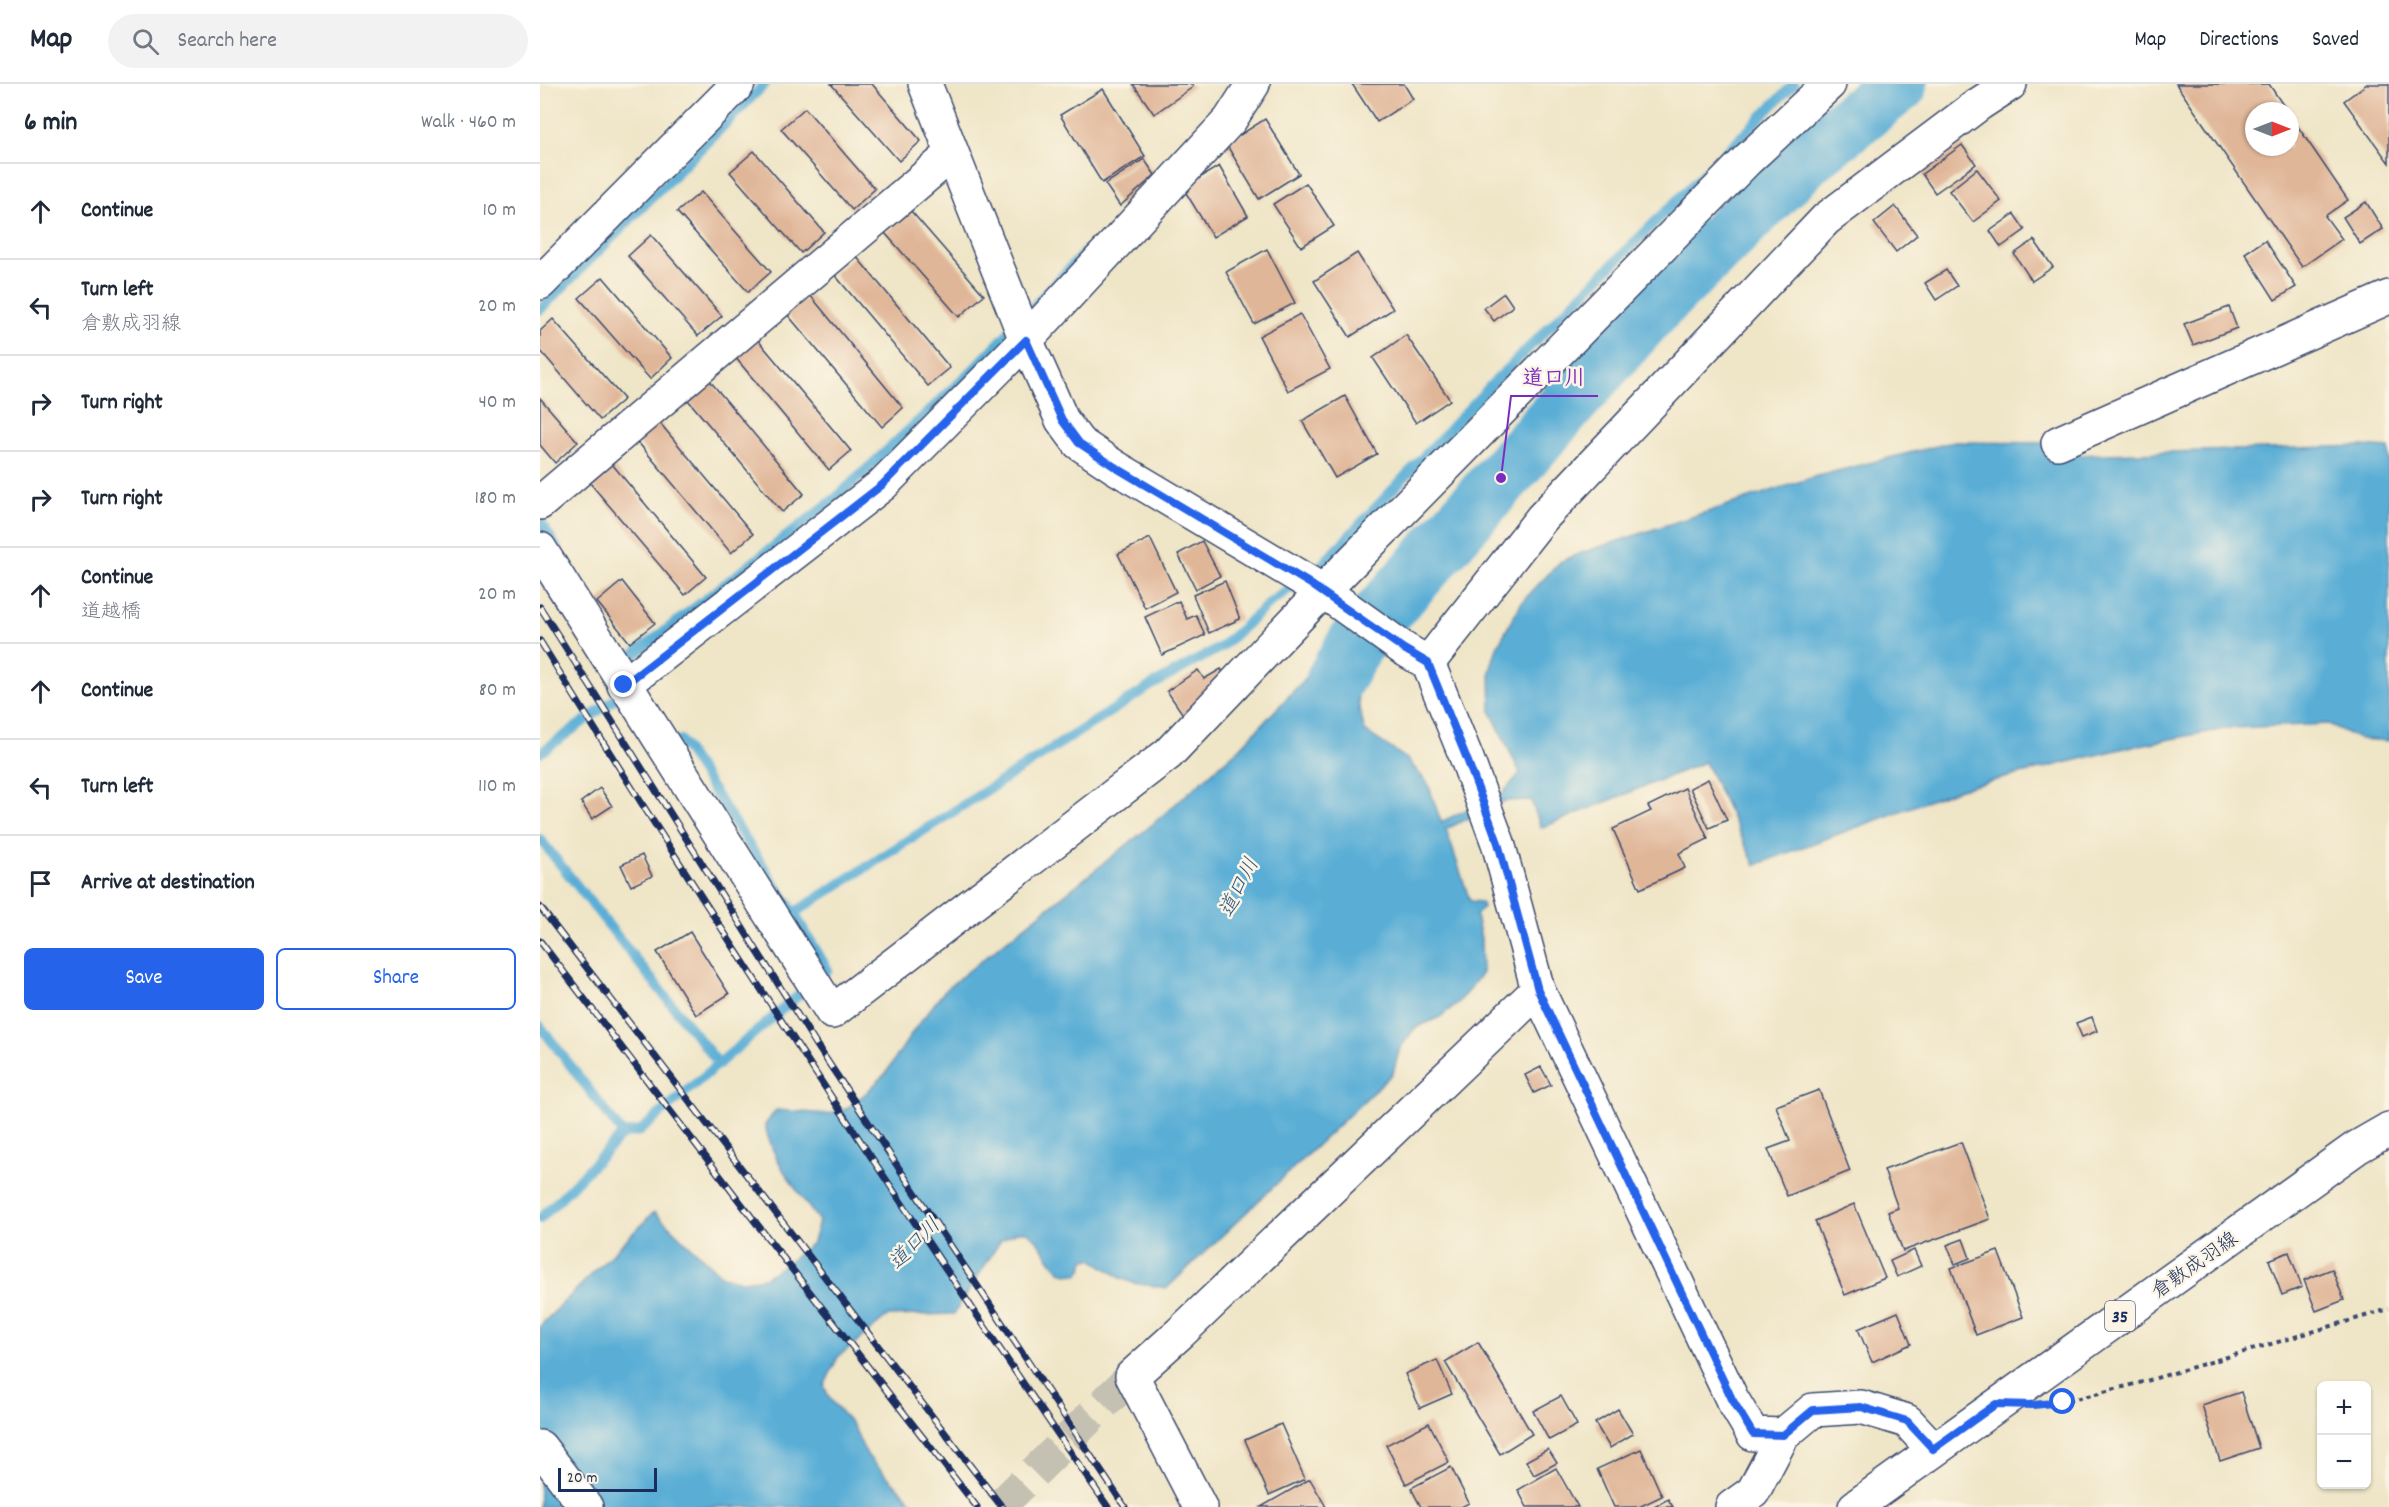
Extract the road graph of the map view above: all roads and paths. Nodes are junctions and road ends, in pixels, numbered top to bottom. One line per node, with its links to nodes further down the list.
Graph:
1 (738, 84): 7 (main road)
2 (925, 84): 6 (main road)
3 (1253, 84): 9 (main road)
4 (1829, 84): 13 (main road)
5 (2010, 84): 14 (main road)
6 (952, 154): 9 (main road); 11 (main road)
7 (540, 284)
8 (2389, 297): 10 (main road)
9 (1022, 328): 13 (main road); 15 (main road)
10 (2058, 443)
11 (540, 503)
12 (540, 549): 15 (main road)
13 (1309, 583): 14 (main road); 15 (main road)
14 (1416, 656): 16 (main road)
15 (632, 679)
16 (1538, 990): 20 (main road); 24 (main road)
17 (2389, 1129): 22 (main road, 倉敷成羽線 / 35)
18 (2389, 1309): 19 (path)
19 (2053, 1403)
20 (1783, 1435): 22 (main road); 25 (main road)
21 (540, 1447): 23 (main road)
22 (1933, 1449): 26 (main road, 倉敷成羽線 / 35)
23 (586, 1507)
24 (1200, 1507)
25 (1732, 1507)
26 (1855, 1507)

